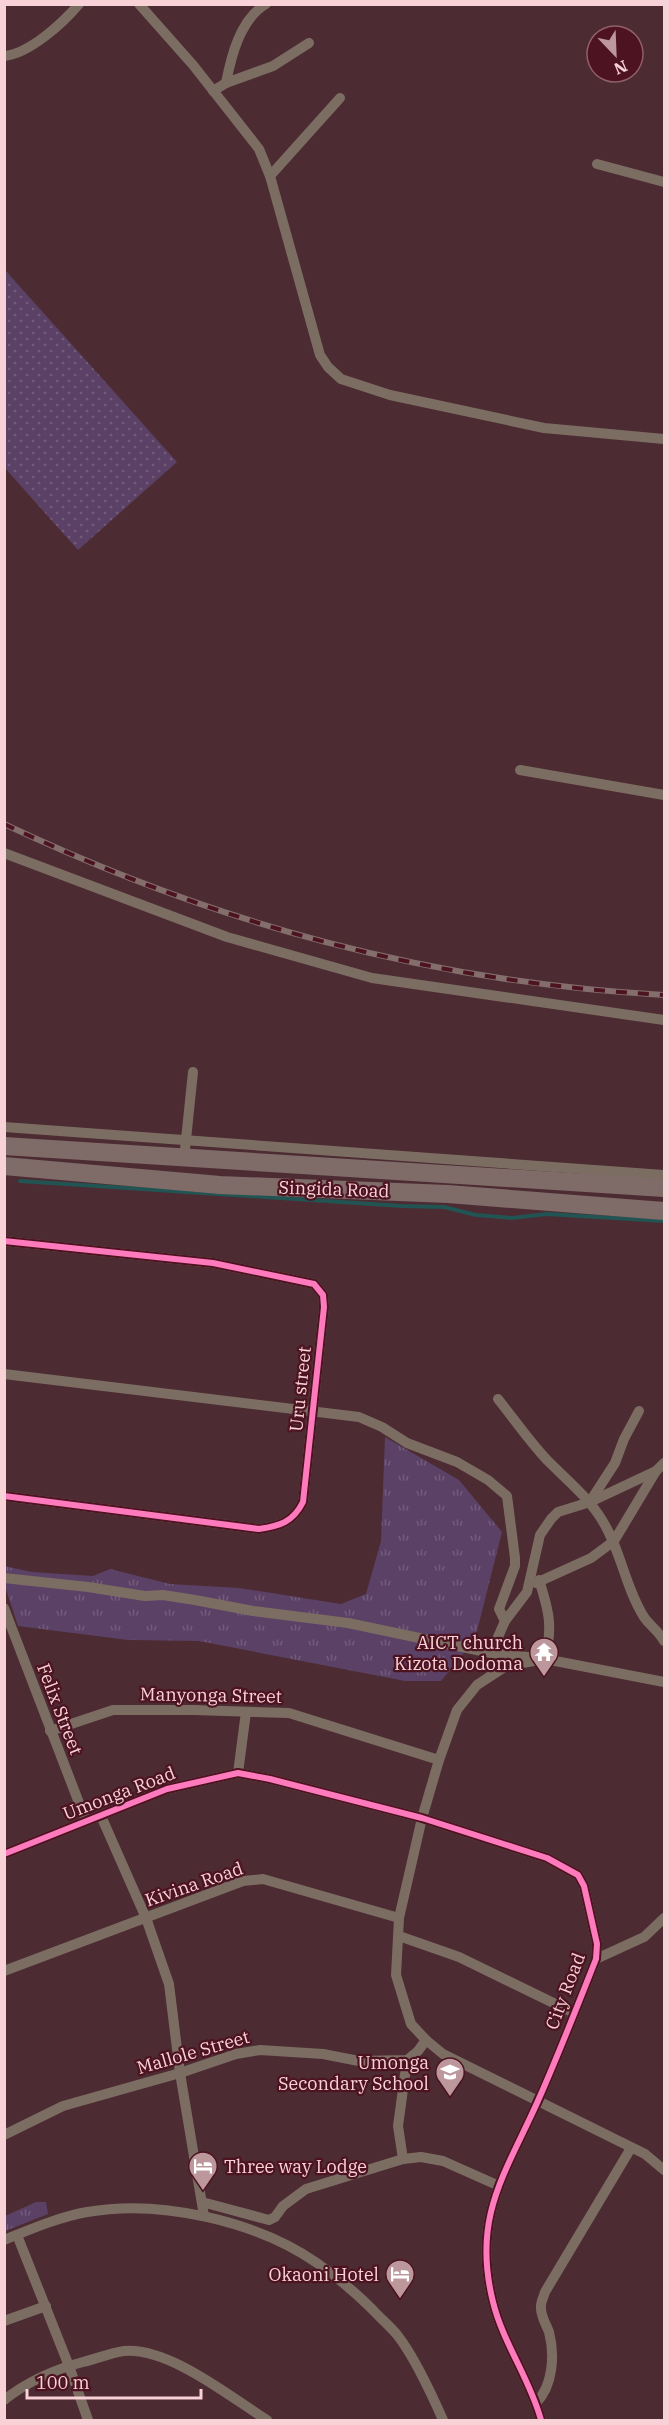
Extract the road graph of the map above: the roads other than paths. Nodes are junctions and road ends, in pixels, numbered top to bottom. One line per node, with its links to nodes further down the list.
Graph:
1 (79, 4): 5 (street)
2 (139, 4): 7 (street)
3 (266, 4): 6 (street)
4 (309, 43): 6 (street)
5 (4, 56)
6 (226, 83): 7 (street)
7 (213, 91): 10 (street)
8 (340, 98): 10 (street)
9 (597, 164): 11 (street)
10 (270, 176): 12 (street)
11 (664, 182)
12 (664, 439)
13 (520, 770): 14 (street)
14 (664, 795)
15 (4, 853): 16 (street)
16 (664, 1020)
17 (193, 1072): 20 (street)
18 (4, 1127): 20 (street)
19 (4, 1146): 20 (highway, Singida Road)
20 (185, 1150): 22 (street); 23 (highway, Singida Road)
21 (4, 1166): 24 (highway, Singida Road)
22 (664, 1175)
23 (664, 1188)
24 (664, 1211)
25 (4, 1241): 28 (street, Uru street)
26 (4, 1374): 28 (street)
27 (498, 1399): 32 (street)
28 (313, 1410): 31 (street, Uru street); 38 (street)
29 (639, 1411): 32 (street)
30 (660, 1467): 32 (street); 33 (street)
31 (4, 1497)
32 (590, 1502): 33 (street); 36 (street)
33 (614, 1541): 35 (street); 39 (street)
34 (4, 1578): 40 (street)
35 (540, 1580): 36 (street); 41 (street)
36 (527, 1592): 38 (street)
37 (4, 1608): 44 (street, Felix Street)
38 (505, 1621): 40 (street)
39 (664, 1641)
40 (491, 1653): 41 (street)
41 (545, 1659): 42 (street); 45 (street)
42 (664, 1682)
43 (246, 1712): 44 (street, Manyonga Street); 45 (street, Manyonga Street); 46 (street)
44 (50, 1731): 49 (street, Felix Street)
45 (439, 1760): 48 (street)
46 (238, 1773): 47 (street, Umonga Road); 48 (street, Umonga Road)
47 (101, 1816): 49 (street, Umonga Road); 51 (street)
48 (422, 1818): 52 (street); 55 (street, City Road)
49 (86, 1821): 50 (street, Umonga Road)
50 (4, 1854)
51 (146, 1918): 52 (street, Kivina Road); 56 (street, Kivina Road); 60 (street)
52 (399, 1918): 54 (street)
53 (664, 1918): 55 (street)
54 (399, 1936): 57 (street); 58 (street)
55 (596, 1959): 57 (street, City Road)
56 (4, 1971)
57 (574, 2013): 61 (street, City Road)
58 (426, 2040): 59 (street); 61 (street)
59 (407, 2060): 60 (street, Mallole Street); 64 (street)
60 (180, 2073): 62 (street, Mallole Street); 67 (street)
61 (537, 2102): 63 (street); 66 (street, City Road)
62 (4, 2135)
63 (631, 2148): 65 (street); 75 (street)
64 (403, 2159): 66 (street); 67 (street)
65 (664, 2170)
66 (497, 2186): 75 (street, City Road)
67 (202, 2202): 68 (street)
68 (204, 2216): 69 (street); 78 (street)
69 (17, 2235): 70 (street); 71 (street)
70 (4, 2240)
71 (46, 2306): 72 (street); 73 (street)
72 (4, 2321)
73 (69, 2366): 74 (street); 76 (street); 77 (street)
74 (4, 2400)
75 (536, 2403): 79 (street, City Road)
76 (88, 2421)
77 (267, 2421)
78 (443, 2421)
79 (541, 2421)

